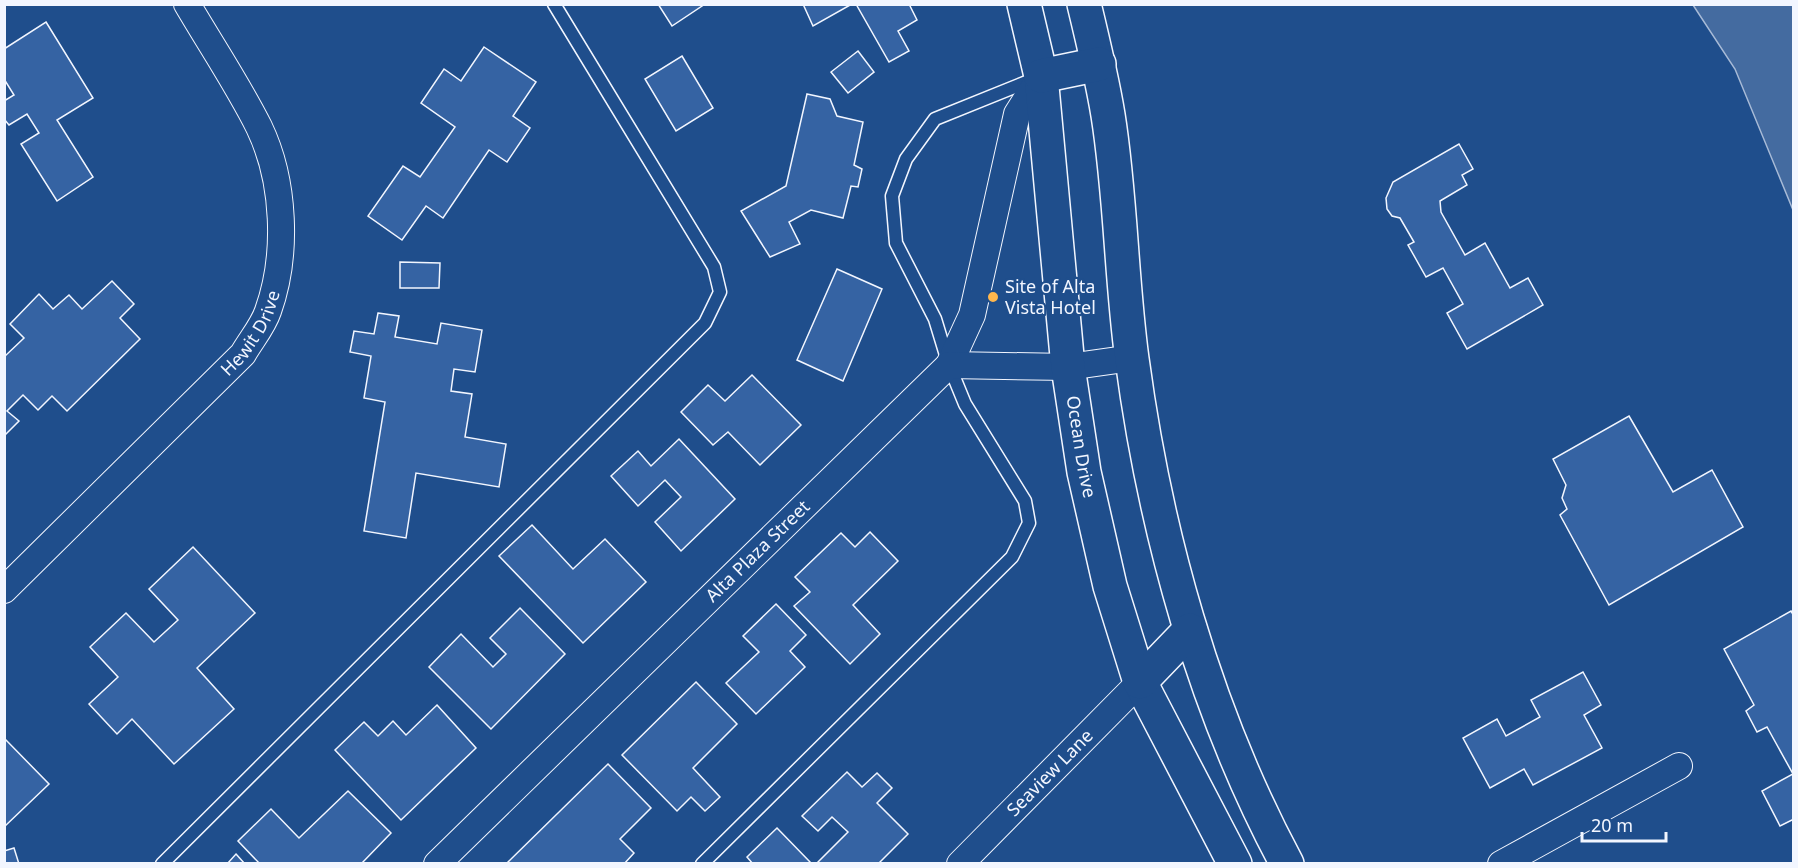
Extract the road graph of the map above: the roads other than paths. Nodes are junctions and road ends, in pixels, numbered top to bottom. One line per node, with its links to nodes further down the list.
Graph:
1 (187, 4): 10 (street, Hewit Drive)
2 (554, 4): 14 (lane)
3 (1024, 4): 6 (main road, Ocean Drive)
4 (1084, 4): 5 (main road)
5 (1099, 64): 6 (main road); 7 (main road)
6 (1041, 76): 8 (street); 8 (lane); 9 (main road, Ocean Drive)
7 (1132, 358): 9 (street); 11 (main road)
8 (949, 365): 9 (street); 15 (street, Alta Plaza Street); 16 (lane)
9 (1068, 367): 12 (main road, Ocean Drive)
10 (4, 590)
11 (1190, 630): 12 (main road); 19 (main road)
12 (1140, 682): 17 (street, Seaview Lane); 18 (main road, Ocean Drive)
13 (1679, 766): 20 (street)
14 (162, 864)
15 (437, 864)
16 (702, 864)
17 (960, 864)
18 (1235, 864)
19 (1287, 864)
20 (1501, 864)

